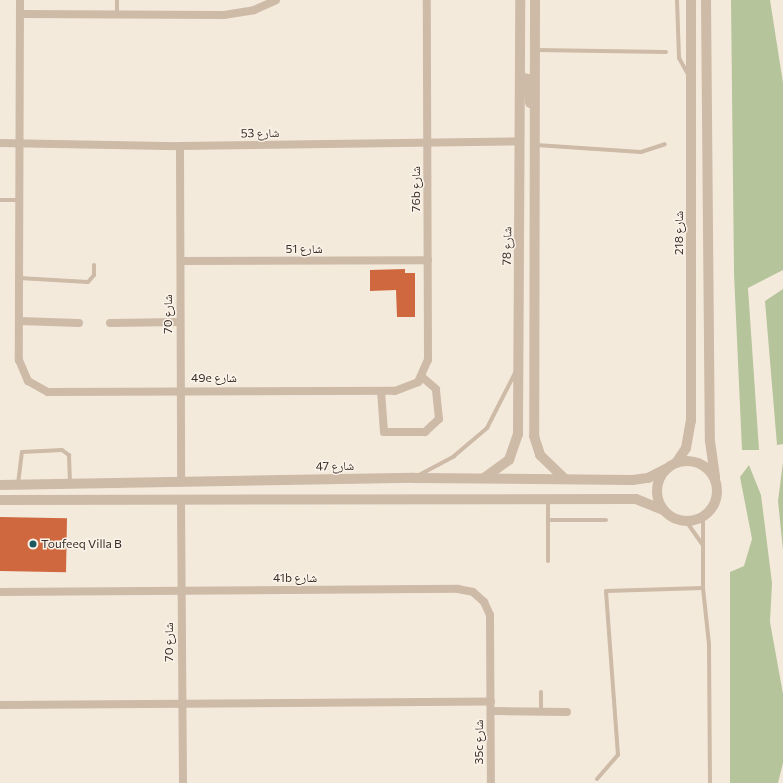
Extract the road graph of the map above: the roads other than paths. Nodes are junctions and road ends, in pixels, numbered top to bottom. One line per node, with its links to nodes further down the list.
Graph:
1 (20, 0): 11 (street)
2 (117, 0): 12 (lane)
3 (276, 0): 12 (street)
4 (427, 0): 19 (street, 76b شارع)
5 (520, 0): 16 (street, شارع 78)
6 (525, 0): 13 (street)
7 (536, 0): 13 (street)
8 (678, 0): 17 (lane)
9 (691, 0): 17 (street, شارع 218)
10 (706, 0): 44 (street)
11 (20, 14): 12 (street); 22 (street)
12 (117, 15)
13 (536, 19): 14 (street)
14 (536, 50): 15 (lane); 18 (street)
15 (666, 52)
16 (520, 77): 18 (street); 20 (street, شارع 78)
17 (692, 80): 40 (street, شارع 218)
18 (536, 117): 23 (street)
19 (428, 141): 20 (street, شارع 53); 25 (street, شارع 53); 28 (street, 76b شارع)
20 (520, 141): 36 (street, شارع 78)
21 (0, 143): 22 (street, شارع 53)
22 (19, 143): 25 (street, شارع 53); 27 (street)
23 (536, 144): 24 (lane); 43 (street)
24 (665, 144)
25 (180, 146): 29 (street, شارع 70)
26 (0, 200): 27 (lane)
27 (19, 200): 31 (street)
28 (428, 260): 29 (street, شارع 51); 37 (street, 76b شارع)
29 (181, 261): 33 (street, شارع 70)
30 (94, 265): 31 (lane)
31 (19, 278): 32 (street)
32 (19, 321): 34 (street); 38 (street, 49e شارع)
33 (180, 322): 35 (street); 38 (street, شارع 70)
34 (79, 323)
35 (110, 323)
36 (518, 365): 41 (lane); 42 (street, شارع 78)
37 (422, 377): 39 (street, 49e شارع); 39 (street)
38 (180, 389): 39 (street, 49e شارع); 45 (street, شارع 70)
39 (381, 391)
40 (672, 465): 43 (street, شارع 47); 44 (street); 52 (street)
41 (414, 478): 42 (street, شارع 47); 45 (street, شارع 47)
42 (484, 478): 43 (street, شارع 47)
43 (564, 478)
44 (714, 478): 53 (street)
45 (181, 482): 46 (street, شارع 47)
46 (70, 484): 48 (street, شارع 47); 48 (lane)
47 (0, 485): 48 (street, شارع 47)
48 (18, 485)
49 (548, 499): 51 (street); 52 (street); 54 (lane)
50 (0, 500): 51 (street)
51 (181, 500): 60 (street, شارع 70)
52 (663, 510): 56 (street)
53 (703, 517): 56 (street); 57 (lane)
54 (548, 520): 55 (lane); 58 (lane)
55 (606, 520)
56 (686, 521): 57 (lane)
57 (703, 545): 59 (lane)
58 (548, 561)
59 (703, 588): 69 (lane); 72 (lane)
60 (181, 591): 61 (street, 41b شارع); 63 (street, 41b شارع); 64 (street, شارع 70)
61 (0, 592)
62 (541, 692): 67 (lane)
63 (491, 702): 64 (street); 66 (street, 35c شارع)
64 (181, 704): 65 (street); 70 (street, شارع 70)
65 (0, 705)
66 (491, 711): 67 (street); 71 (street, 35c شارع)
67 (541, 712): 68 (street)
68 (567, 712)
69 (597, 779)
70 (182, 783)
71 (491, 783)
72 (710, 783)

